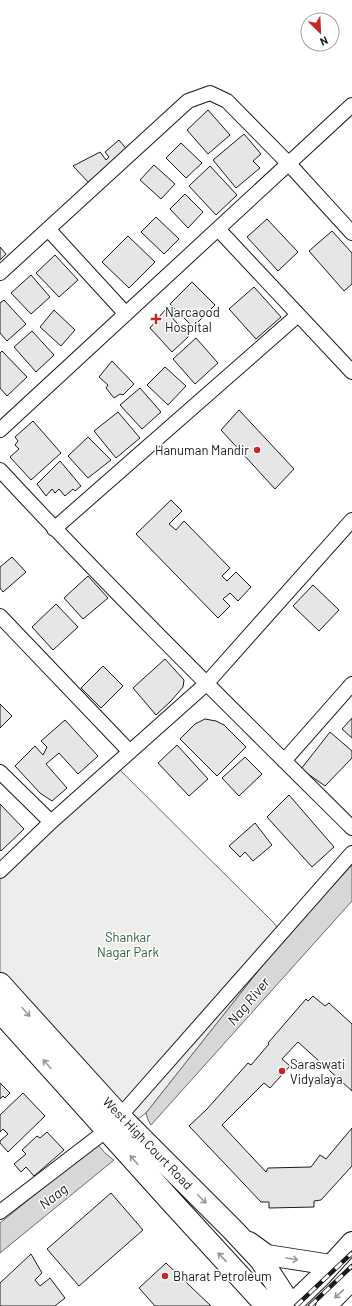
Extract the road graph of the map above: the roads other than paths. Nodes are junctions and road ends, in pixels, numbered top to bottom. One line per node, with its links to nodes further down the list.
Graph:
1 (352, 107): 2 (street)
2 (289, 164): 3 (street); 4 (street); 5 (street)
3 (48, 229): 6 (street); 7 (street)
4 (218, 229): 7 (street); 8 (street)
5 (352, 233)
6 (0, 273)
7 (126, 314): 10 (street)
8 (298, 315): 9 (street); 13 (street)
9 (352, 372)
10 (0, 430)
11 (0, 470): 13 (street)
12 (352, 520): 15 (street)
13 (54, 529): 15 (street)
14 (0, 616): 17 (street)
15 (206, 684): 17 (street); 18 (street)
16 (352, 684): 18 (street)
17 (130, 752): 20 (street)
18 (284, 761): 21 (street)
19 (0, 772): 20 (street)
20 (51, 822): 23 (street)
21 (352, 828)
22 (352, 853): 26 (street)
23 (0, 871)
24 (0, 984): 26 (main road, West High Court Road, one-way to 26)
25 (0, 1011): 26 (main road, West High Court Road, one-way to 25)
26 (113, 1123): 27 (street); 28 (main road, West High Court Road, one-way to 28); 32 (main road, West High Court Road, one-way to 26)
27 (0, 1212)
28 (233, 1230): 30 (main road, one-way to 30); 33 (main road, West High Court Road)
29 (352, 1242): 30 (main road)
30 (331, 1265): 33 (main road)
31 (352, 1280): 34 (main road, one-way to 34)
32 (267, 1306)
33 (291, 1306)
34 (326, 1306)

